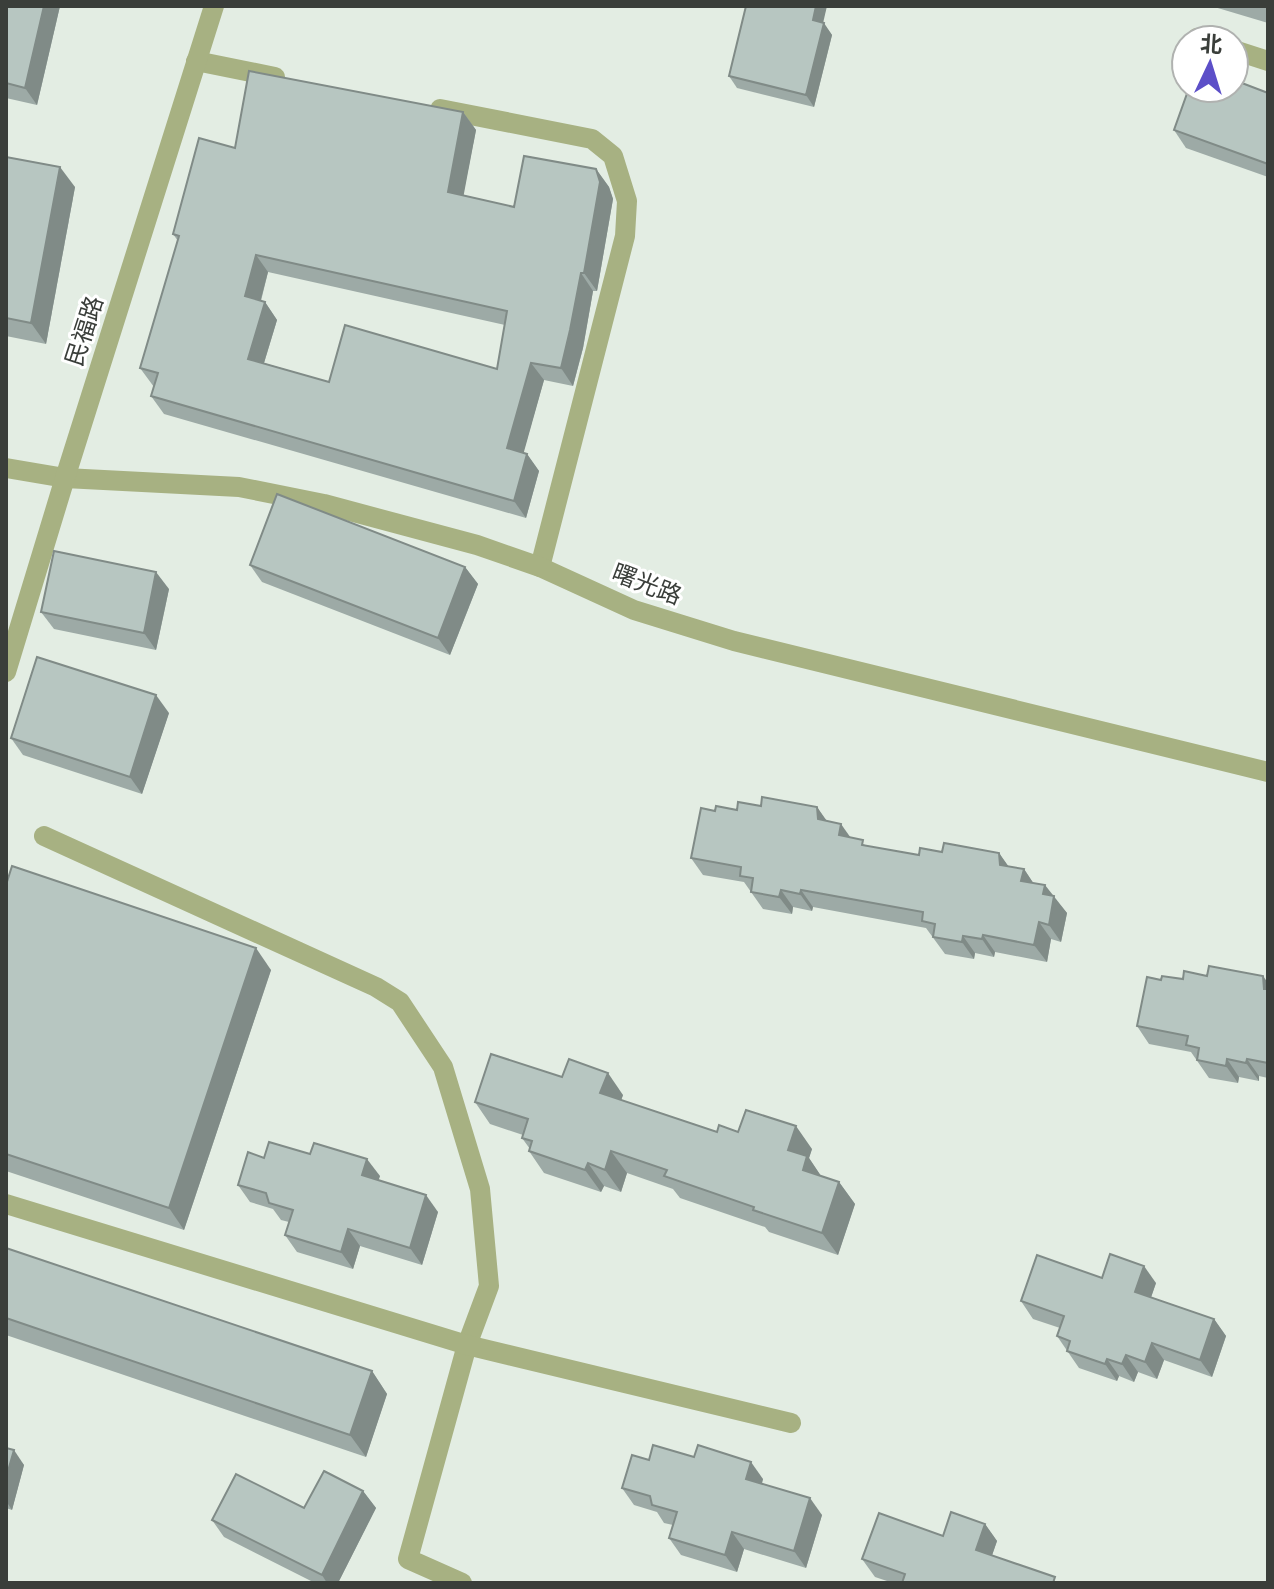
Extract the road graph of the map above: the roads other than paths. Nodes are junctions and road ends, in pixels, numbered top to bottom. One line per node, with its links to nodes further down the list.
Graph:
1 (214, 6): 2 (street, 民福路)
2 (196, 61): 3 (street); 6 (street, 民福路)
3 (288, 79)
4 (424, 106): 7 (street)
5 (6, 468): 6 (street, 曙光路)
6 (65, 478): 7 (street, 曙光路); 8 (street, 民福路)
7 (540, 567): 9 (street, 曙光路)
8 (6, 672)
9 (1268, 772)
10 (44, 836): 12 (street)
11 (6, 1204): 12 (street)
12 (467, 1345): 13 (street); 14 (street)
13 (791, 1423)
14 (462, 1583)

